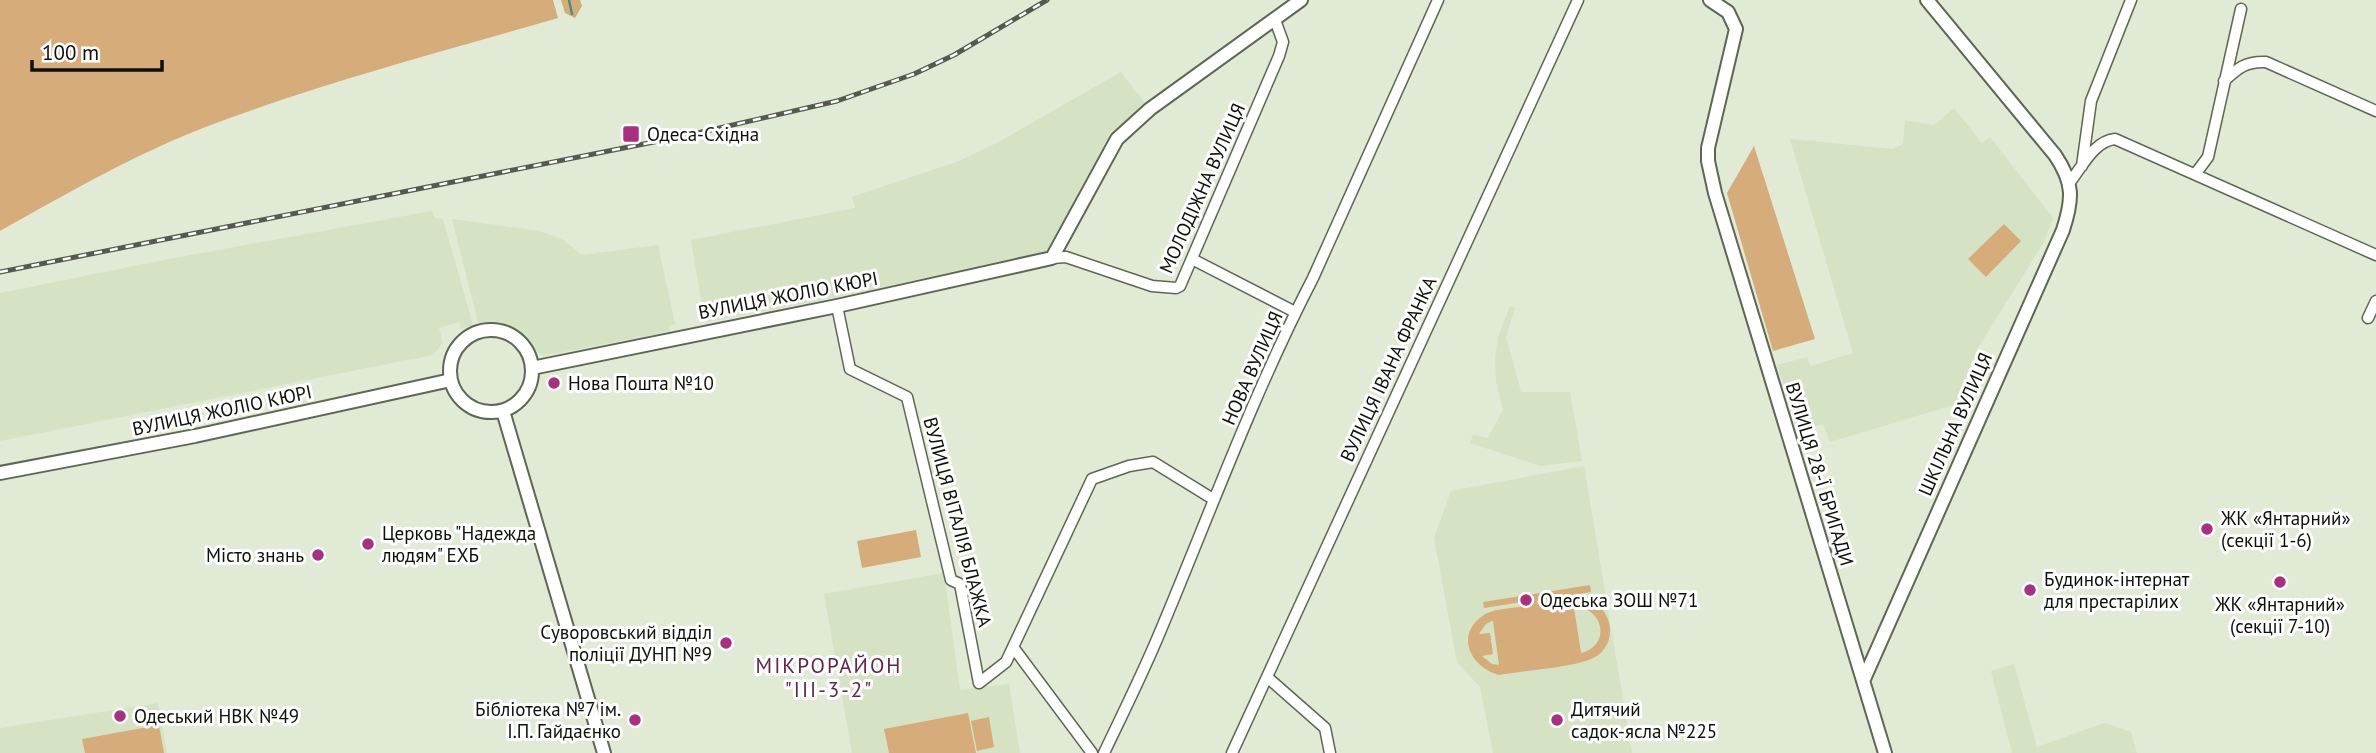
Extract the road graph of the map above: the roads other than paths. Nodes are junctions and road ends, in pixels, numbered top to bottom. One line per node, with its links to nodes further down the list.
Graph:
1 (1301, 0): 8 (street)
2 (1438, 0): 19 (street, НОВА ВУЛИЦЯ)
3 (1578, 0): 27 (street, ВУЛИЦЯ ІВАНА ФРАНКА)
4 (1710, 0): 28 (street, ВУЛИЦЯ 28-Ї БРИГАДИ)
5 (1927, 0): 13 (street)
6 (2131, 0): 11 (street)
7 (2241, 9): 9 (street)
8 (1275, 20): 15 (street); 16 (street, МОЛОДІЖНА ВУЛИЦЯ)
9 (2224, 81): 10 (street); 12 (street)
10 (2376, 111)
11 (2082, 167): 12 (street); 13 (street)
12 (2196, 173): 14 (street)
13 (2070, 182): 28 (street, ШКІЛЬНА ВУЛИЦЯ)
14 (2376, 255)
15 (1052, 258): 16 (street, МОЛОДІЖНА ВУЛИЦЯ); 18 (street, ВУЛИЦЯ ЖОЛІО КЮРІ)
16 (1192, 259): 19 (street)
17 (2376, 301): 20 (street)
18 (837, 306): 21 (street, ВУЛИЦЯ ЖОЛІО КЮРІ); 26 (street, ВУЛИЦЯ ВІТАЛІЯ БЛАЖКА)
19 (1295, 312): 25 (street, НОВА ВУЛИЦЯ)
20 (2368, 318)
21 (532, 368): 22 (street); 23 (street)
22 (451, 380): 23 (street); 24 (street, ВУЛИЦЯ ЖОЛІО КЮРІ)
23 (503, 411): 29 (street)
24 (0, 473)
25 (1213, 499): 26 (street); 31 (street, НОВА ВУЛИЦЯ)
26 (1013, 647): 30 (street, ВУЛИЦЯ ВІТАЛІЯ БЛАЖКА)
27 (1267, 677): 32 (street, ВУЛИЦЯ ІВАНА ФРАНКА); 33 (street)
28 (1864, 679): 34 (street, ВУЛИЦЯ 28-Ї БРИГАДИ)
29 (604, 753)
30 (1092, 753)
31 (1104, 753)
32 (1232, 753)
33 (1330, 753)
34 (1885, 753)

